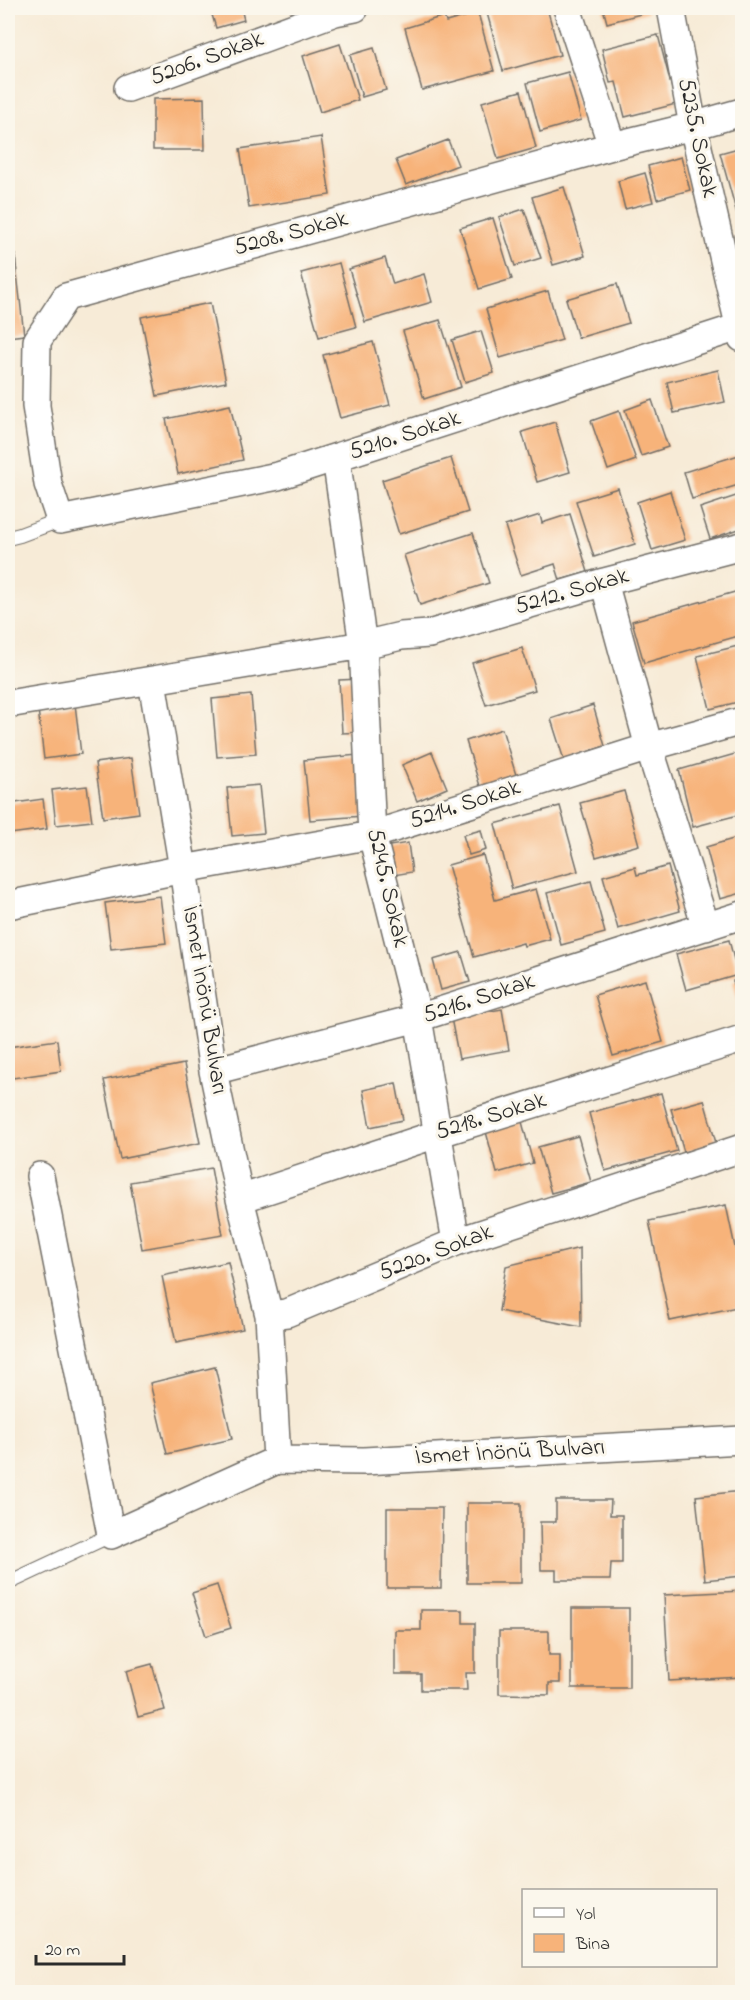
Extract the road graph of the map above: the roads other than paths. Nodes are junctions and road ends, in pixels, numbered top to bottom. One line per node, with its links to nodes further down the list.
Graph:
1 (567, 8): 7 (street)
2 (671, 8): 6 (street, 5235. Sokak)
3 (341, 9): 4 (street, 5206. Sokak)
4 (128, 88)
5 (742, 112): 6 (street, 5208. Sokak)
6 (693, 126): 7 (street, 5208. Sokak); 8 (street, 5235. Sokak)
7 (612, 146): 10 (street, 5208. Sokak)
8 (741, 330): 9 (street, 5210. Sokak)
9 (336, 458): 10 (street, 5210. Sokak); 14 (street, 5245. Sokak)
10 (60, 520): 11 (lane)
11 (8, 538)
12 (742, 546): 13 (street, 5212. Sokak)
13 (604, 582): 14 (street, 5212. Sokak); 18 (street)
14 (363, 645): 15 (street, 5212. Sokak); 19 (street, 5245. Sokak)
15 (152, 681): 16 (street, 5212. Sokak); 20 (street, İsmet İnönü Bulvarı)
16 (8, 704)
17 (742, 721): 18 (street, 5214. Sokak)
18 (649, 747): 19 (street, 5214. Sokak); 23 (street)
19 (372, 835): 20 (street, 5214. Sokak); 24 (street, 5245. Sokak)
20 (183, 869): 21 (street, 5214. Sokak); 26 (street, İsmet İnönü Bulvarı)
21 (8, 905)
22 (742, 915): 23 (street, 5216. Sokak)
23 (706, 927): 24 (street, 5216. Sokak)
24 (418, 1018): 26 (street, 5216. Sokak); 27 (street, 5245. Sokak)
25 (742, 1039): 27 (street, 5218. Sokak)
26 (213, 1071): 30 (street, İsmet İnönü Bulvarı)
27 (437, 1134): 30 (street, 5218. Sokak); 31 (street, 5245. Sokak)
28 (742, 1148): 31 (street, 5220. Sokak)
29 (40, 1176): 35 (street)
30 (240, 1199): 32 (street, İsmet İnönü Bulvarı)
31 (456, 1242): 32 (street, 5220. Sokak)
32 (269, 1315): 34 (street)
33 (742, 1440): 34 (street, İsmet İnönü Bulvarı)
34 (277, 1460): 35 (street)
35 (111, 1535): 36 (lane)
36 (8, 1583)

